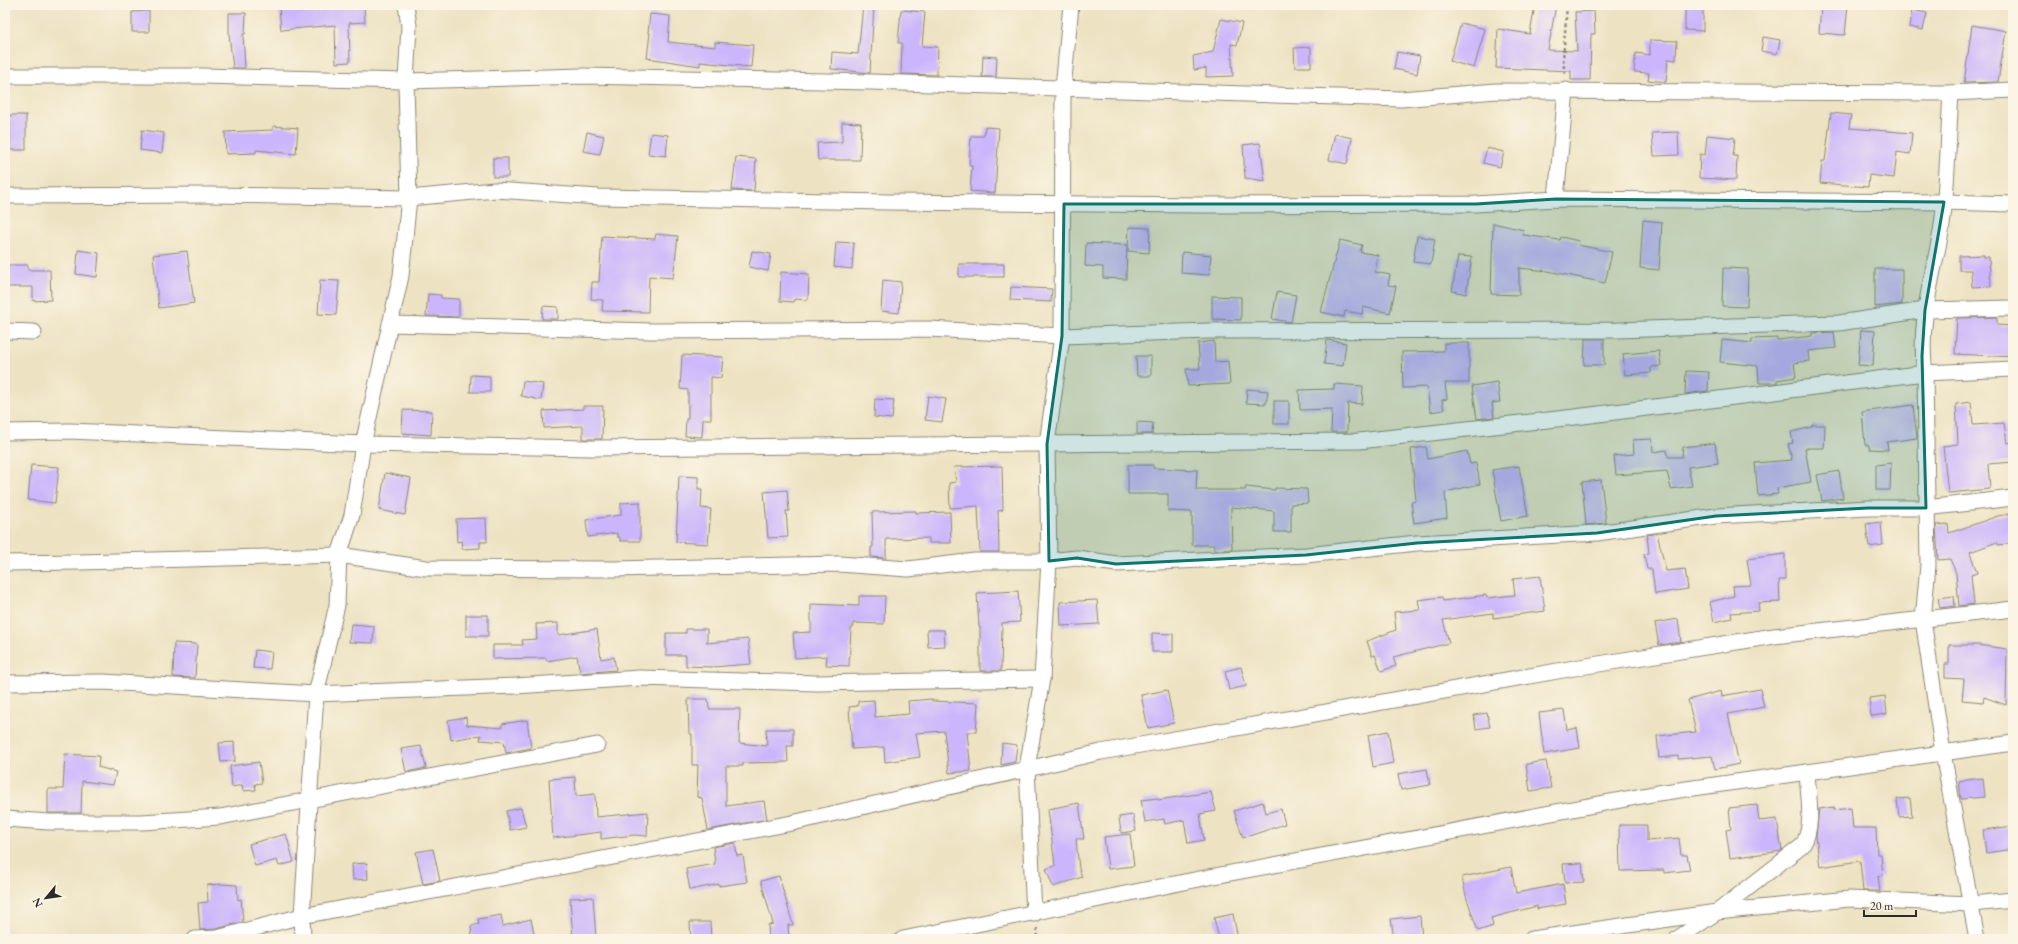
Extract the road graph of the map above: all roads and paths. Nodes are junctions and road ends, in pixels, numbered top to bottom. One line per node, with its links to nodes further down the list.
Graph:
1 (406, 5): 5 (street)
2 (1071, 5): 6 (street)
3 (1567, 5): 7 (path)
4 (5, 76): 5 (street)
5 (406, 81): 6 (street); 11 (street)
6 (1063, 89): 7 (street); 14 (street)
7 (1566, 90): 9 (street); 12 (street)
8 (2013, 90): 9 (street)
9 (1951, 93): 13 (street)
10 (5, 196): 11 (street)
11 (409, 198): 14 (street); 18 (street)
12 (1556, 199): 13 (street); 14 (street)
13 (1944, 202): 15 (street); 17 (street)
14 (1064, 204): 21 (street)
15 (2013, 204)
16 (2013, 308): 17 (street)
17 (1925, 310): 21 (street); 23 (street)
18 (390, 324): 21 (street); 25 (street)
19 (5, 331): 20 (street)
20 (34, 332)
21 (1062, 336): 26 (street)
22 (2013, 369): 23 (street)
23 (1925, 373): 26 (street); 28 (street)
24 (5, 432): 25 (street)
25 (364, 444): 26 (street); 29 (street)
26 (1047, 444): 30 (street)
27 (2013, 498): 28 (street)
28 (1926, 508): 30 (street); 33 (street)
29 (339, 555): 30 (street); 31 (street); 36 (street)
30 (1049, 561): 34 (street)
31 (5, 563)
32 (2013, 609): 33 (street)
33 (1923, 620): 39 (street); 40 (street)
34 (1042, 679): 36 (street); 40 (street)
35 (5, 683): 36 (street)
36 (316, 694): 42 (street)
37 (2013, 743): 39 (street)
38 (597, 745): 42 (street)
39 (1943, 753): 41 (street); 45 (street)
40 (1027, 768): 47 (street); 48 (street)
41 (1807, 772): 46 (street); 47 (street)
42 (309, 798): 43 (street); 48 (street)
43 (5, 819)
44 (2013, 900): 45 (street)
45 (1972, 904): 46 (street); 54 (street)
46 (1717, 912): 52 (street); 53 (street)
47 (1034, 914): 51 (street)
48 (302, 916): 49 (street); 50 (street)
49 (195, 939)
50 (303, 939)
51 (903, 939)
52 (1532, 939)
53 (1677, 939)
54 (1977, 939)

